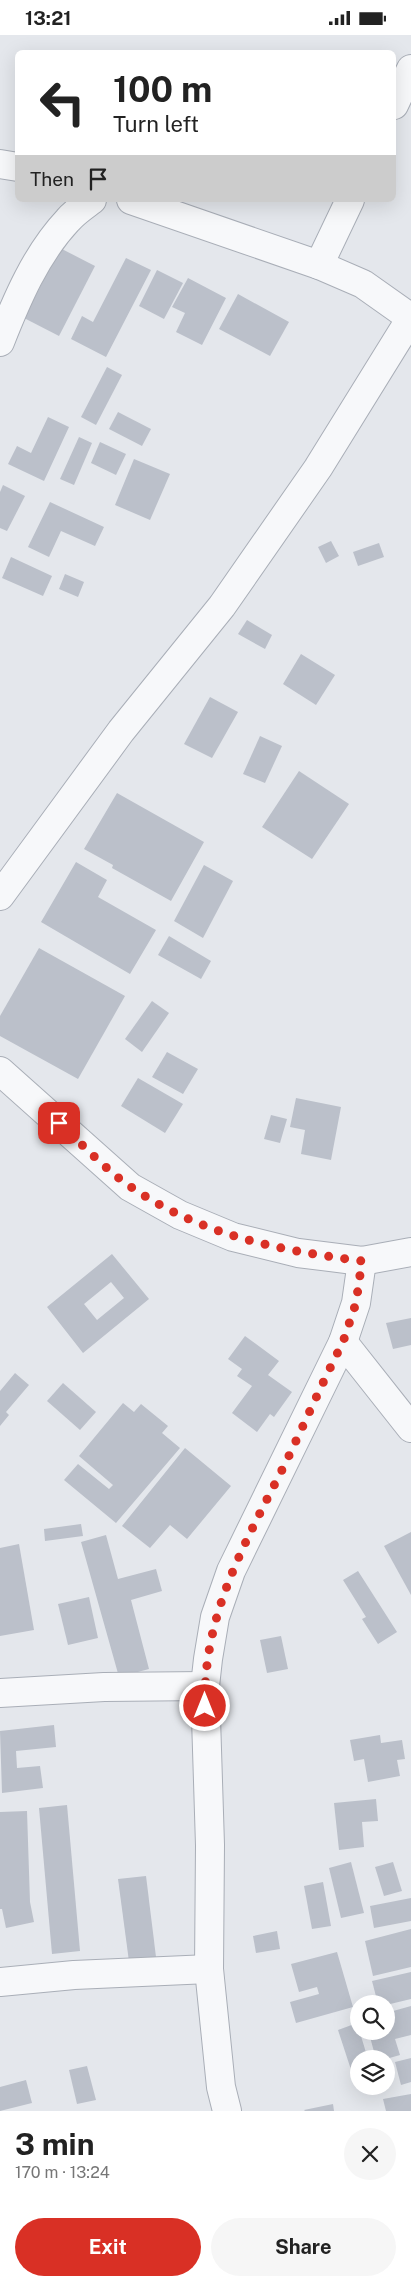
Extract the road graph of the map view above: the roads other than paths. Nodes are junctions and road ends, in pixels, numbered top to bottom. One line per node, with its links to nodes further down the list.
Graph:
1 (411, 69): 2 (street)
2 (396, 101)
3 (0, 164): 4 (street)
4 (15, 166)
5 (90, 202): 10 (street)
6 (137, 202): 8 (street)
7 (349, 202): 8 (street)
8 (319, 265): 9 (street)
9 (411, 318): 11 (street)
10 (0, 341)
11 (0, 896)
12 (0, 1071): 14 (street)
13 (411, 1252): 14 (street)
14 (362, 1261): 15 (street)
15 (343, 1342): 16 (street); 17 (street)
16 (411, 1428)
17 (205, 1686): 18 (street); 19 (street)
18 (0, 1693)
19 (209, 1969): 20 (street); 21 (street)
20 (0, 1982)
21 (227, 2111)

